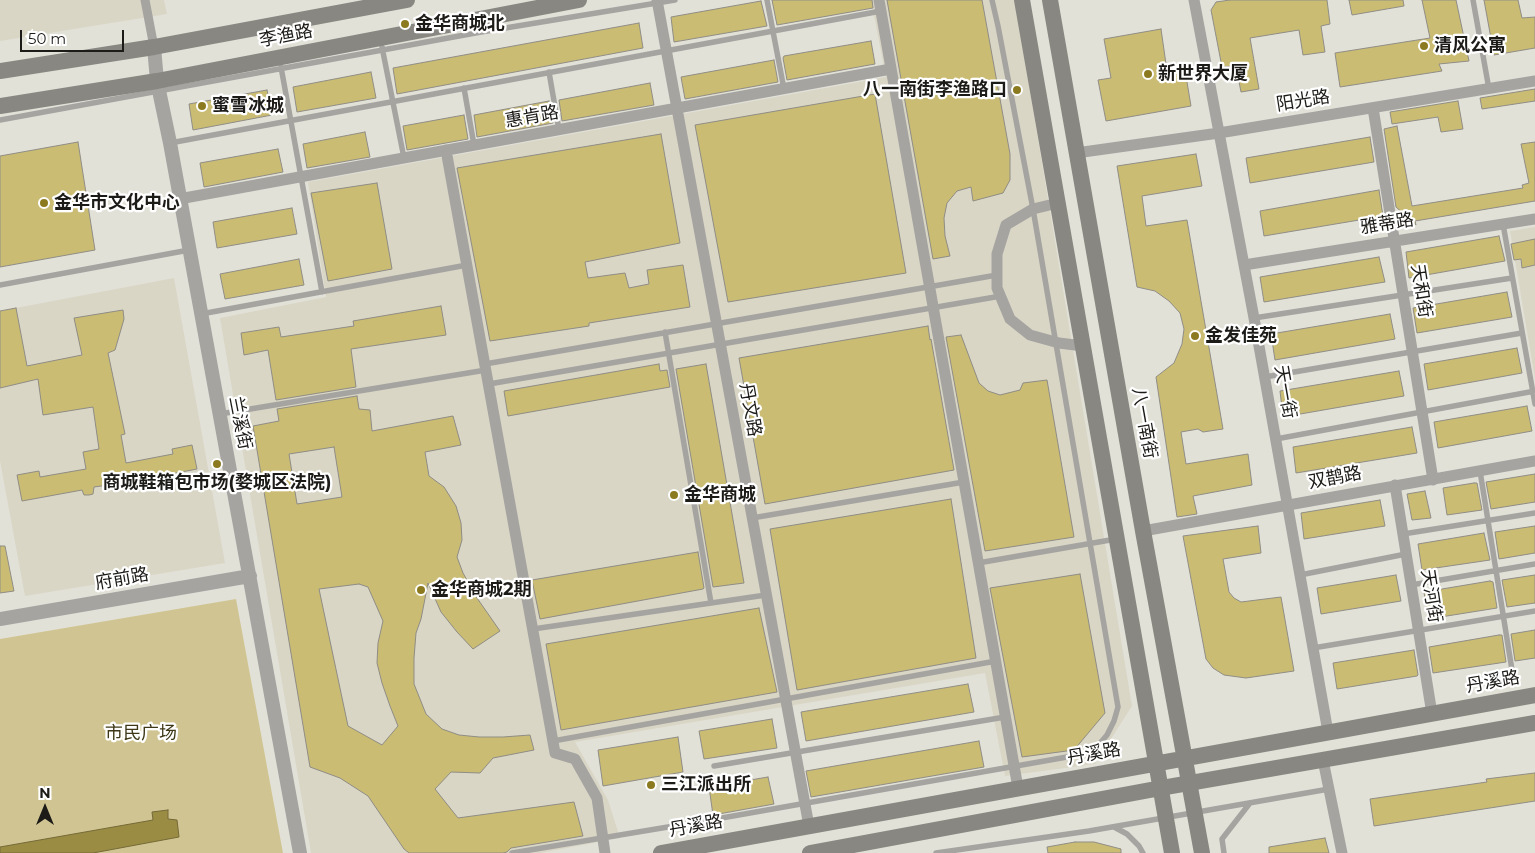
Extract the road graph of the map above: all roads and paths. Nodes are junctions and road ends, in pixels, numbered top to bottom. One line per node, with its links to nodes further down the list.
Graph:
1 (145, 0): 16 (street, 兰溪街)
2 (407, 0): 12 (main road, 李渔路)
3 (579, 0): 15 (main road, 李渔路)
4 (674, 0): 11 (lane)
5 (767, 0): 14 (lane)
6 (992, 0): 43 (lane)
7 (1022, 0): 42 (main road)
8 (1050, 0): 38 (main road, 八一南街)
9 (1194, 0): 34 (street, 天一街)
10 (1473, 0): 26 (lane)
11 (657, 1): 15 (lane); 17 (street, 丹文路)
12 (354, 5): 16 (main road, 李渔路)
13 (880, 5): 14 (lane); 19 (street)
14 (773, 31): 17 (lane); 25 (lane)
15 (382, 44): 18 (main road, 李渔路); 27 (lane)
16 (154, 47): 20 (main road, 李渔路); 23 (street, 兰溪街)
17 (666, 51): 21 (lane); 29 (street, 丹文路)
18 (280, 63): 23 (main road, 李渔路); 32 (lane)
19 (891, 69): 25 (street, 惠肯路); 53 (street)
20 (0, 71)
21 (549, 72): 24 (lane); 33 (lane)
22 (1535, 81): 26 (street, 阳光路)
23 (158, 86): 28 (main road, 李渔路); 31 (lane); 35 (street, 兰溪街)
24 (464, 88): 27 (lane); 36 (lane)
25 (784, 89): 29 (street, 惠肯路)
26 (1489, 89): 30 (street, 阳光路)
27 (393, 102): 32 (lane); 39 (lane)
28 (0, 106)
29 (677, 108): 33 (street, 惠肯路); 60 (street, 丹文路)
30 (1374, 108): 34 (street, 阳光路); 46 (street, 天和街)
31 (0, 120)
32 (291, 120): 35 (lane); 40 (lane)
33 (559, 130): 36 (street, 惠肯路)
34 (1219, 133): 38 (street, 阳光路); 49 (street, 天一街)
35 (170, 143): 41 (street, 兰溪街)
36 (474, 145): 37 (street, 惠肯路)
37 (446, 150): 39 (street, 惠肯路); 48 (street)
38 (1076, 153): 85 (main road, 八一南街)
39 (404, 158): 40 (street, 惠肯路)
40 (301, 177): 41 (street, 惠肯路); 54 (lane)
41 (179, 199): 47 (street, 兰溪街)
42 (1058, 203): 43 (street); 65 (main road)
43 (1033, 209): 50 (street); 63 (lane)
44 (1535, 220): 45 (street, 雅蒂路)
45 (1502, 224): 46 (street, 雅蒂路); 51 (lane)
46 (1395, 241): 49 (street, 雅蒂路); 55 (street, 天和街)
47 (189, 250): 52 (lane); 58 (street, 兰溪街)
48 (467, 265): 54 (lane); 68 (street)
49 (1244, 265): 59 (street, 天一街)
50 (997, 274): 53 (lane); 56 (street)
51 (1512, 278): 55 (lane); 62 (lane)
52 (0, 285)
53 (929, 286): 57 (street); 60 (lane)
54 (322, 292): 58 (lane)
55 (1403, 294): 59 (lane); 66 (street, 天和街)
56 (1000, 296): 57 (lane); 63 (street)
57 (932, 308): 64 (lane); 79 (street)
58 (201, 314): 74 (street, 兰溪街)
59 (1254, 318): 69 (street, 天一街)
60 (716, 324): 61 (lane); 64 (street, 丹文路)
61 (665, 332): 67 (lane); 68 (lane)
62 (1522, 333): 66 (lane); 71 (lane)
63 (1056, 342): 65 (street); 88 (lane)
64 (720, 344): 67 (lane); 83 (street, 丹文路)
65 (1083, 346): 87 (main road)
66 (1413, 352): 69 (lane); 73 (street, 天和街)
67 (668, 353): 70 (lane); 97 (lane)
68 (485, 367): 70 (street); 74 (lane)
69 (1265, 377): 75 (street, 天一街)
70 (488, 384): 101 (street)
71 (1534, 391): 72 (lane); 73 (lane)
72 (1535, 404)
73 (1422, 412): 75 (lane); 78 (street, 天和街)
74 (220, 414): 94 (street, 兰溪街)
75 (1276, 439): 81 (street, 天一街)
76 (1535, 461): 77 (street, 双鹊路)
77 (1480, 471): 78 (street, 双鹊路); 84 (lane)
78 (1433, 480): 80 (street, 双鹊路)
79 (964, 482): 83 (lane); 90 (street)
80 (1395, 485): 81 (street, 双鹊路); 86 (street, 天河街)
81 (1288, 505): 85 (street, 双鹊路); 93 (street, 天一街)
82 (1535, 513): 84 (lane)
83 (752, 518): 96 (street, 丹文路)
84 (1488, 520): 86 (lane); 92 (lane)
85 (1142, 531): 114 (main road, 八一南街)
86 (1403, 534): 89 (street, 天河街)
87 (1117, 539): 88 (lane); 116 (main road)
88 (1090, 544): 90 (lane); 118 (lane)
89 (1406, 554): 93 (lane); 95 (street, 天河街)
90 (978, 563): 104 (street)
91 (1535, 564): 92 (lane)
92 (1496, 571): 95 (lane); 99 (lane)
93 (1300, 575): 103 (street, 天一街)
94 (250, 576): 100 (street, 府前路); 130 (street, 兰溪街)
95 (1411, 585): 102 (street, 天河街)
96 (766, 594): 97 (lane); 107 (street, 丹文路)
97 (711, 603): 101 (lane)
98 (1535, 611): 99 (lane)
99 (1503, 617): 102 (lane); 105 (lane)
100 (0, 619)
101 (533, 629): 112 (street)
102 (1418, 631): 103 (lane); 108 (street, 天河街)
103 (1313, 648): 111 (street, 天一街)
104 (996, 661): 107 (lane); 109 (street)
105 (1512, 670)
106 (1535, 695): 108 (main road, 丹溪路)
107 (786, 699): 112 (lane); 113 (street, 丹文路)
108 (1432, 714): 111 (main road, 丹溪路)
109 (1005, 717): 113 (lane); 118 (street)
110 (1535, 723): 115 (main road)
111 (1328, 732): 114 (main road, 丹溪路)
112 (553, 741): 129 (street)
113 (795, 752): 117 (lane); 123 (street, 丹文路)
114 (1184, 758): 116 (main road, 丹溪路); 119 (main road, 八一南街)
115 (1323, 760): 119 (main road); 122 (street)
116 (1156, 763): 120 (main road, 丹溪路); 121 (main road)
117 (714, 766)
118 (1014, 766): 120 (street); 123 (lane)
119 (1189, 784): 121 (main road); 125 (main road, 八一南街)
120 (1018, 788): 127 (main road, 丹溪路)
121 (1161, 788): 126 (main road); 134 (main road)
122 (1329, 789): 124 (lane); 140 (street)
123 (804, 803): 127 (street, 丹文路); 129 (lane)
124 (1250, 803): 125 (lane); 139 (lane)
125 (1195, 813): 126 (lane); 138 (main road, 八一南街)
126 (1166, 818): 128 (lane); 137 (main road)
127 (809, 826): 133 (main road, 丹溪路)
128 (1114, 827): 135 (lane); 136 (lane)
129 (603, 838): 131 (lane); 132 (street)
130 (300, 853)
131 (512, 853)
132 (605, 853)
133 (661, 853)
134 (812, 853)
135 (936, 853)
136 (1143, 853)
137 (1172, 853)
138 (1202, 853)
139 (1224, 853)
140 (1342, 853)

